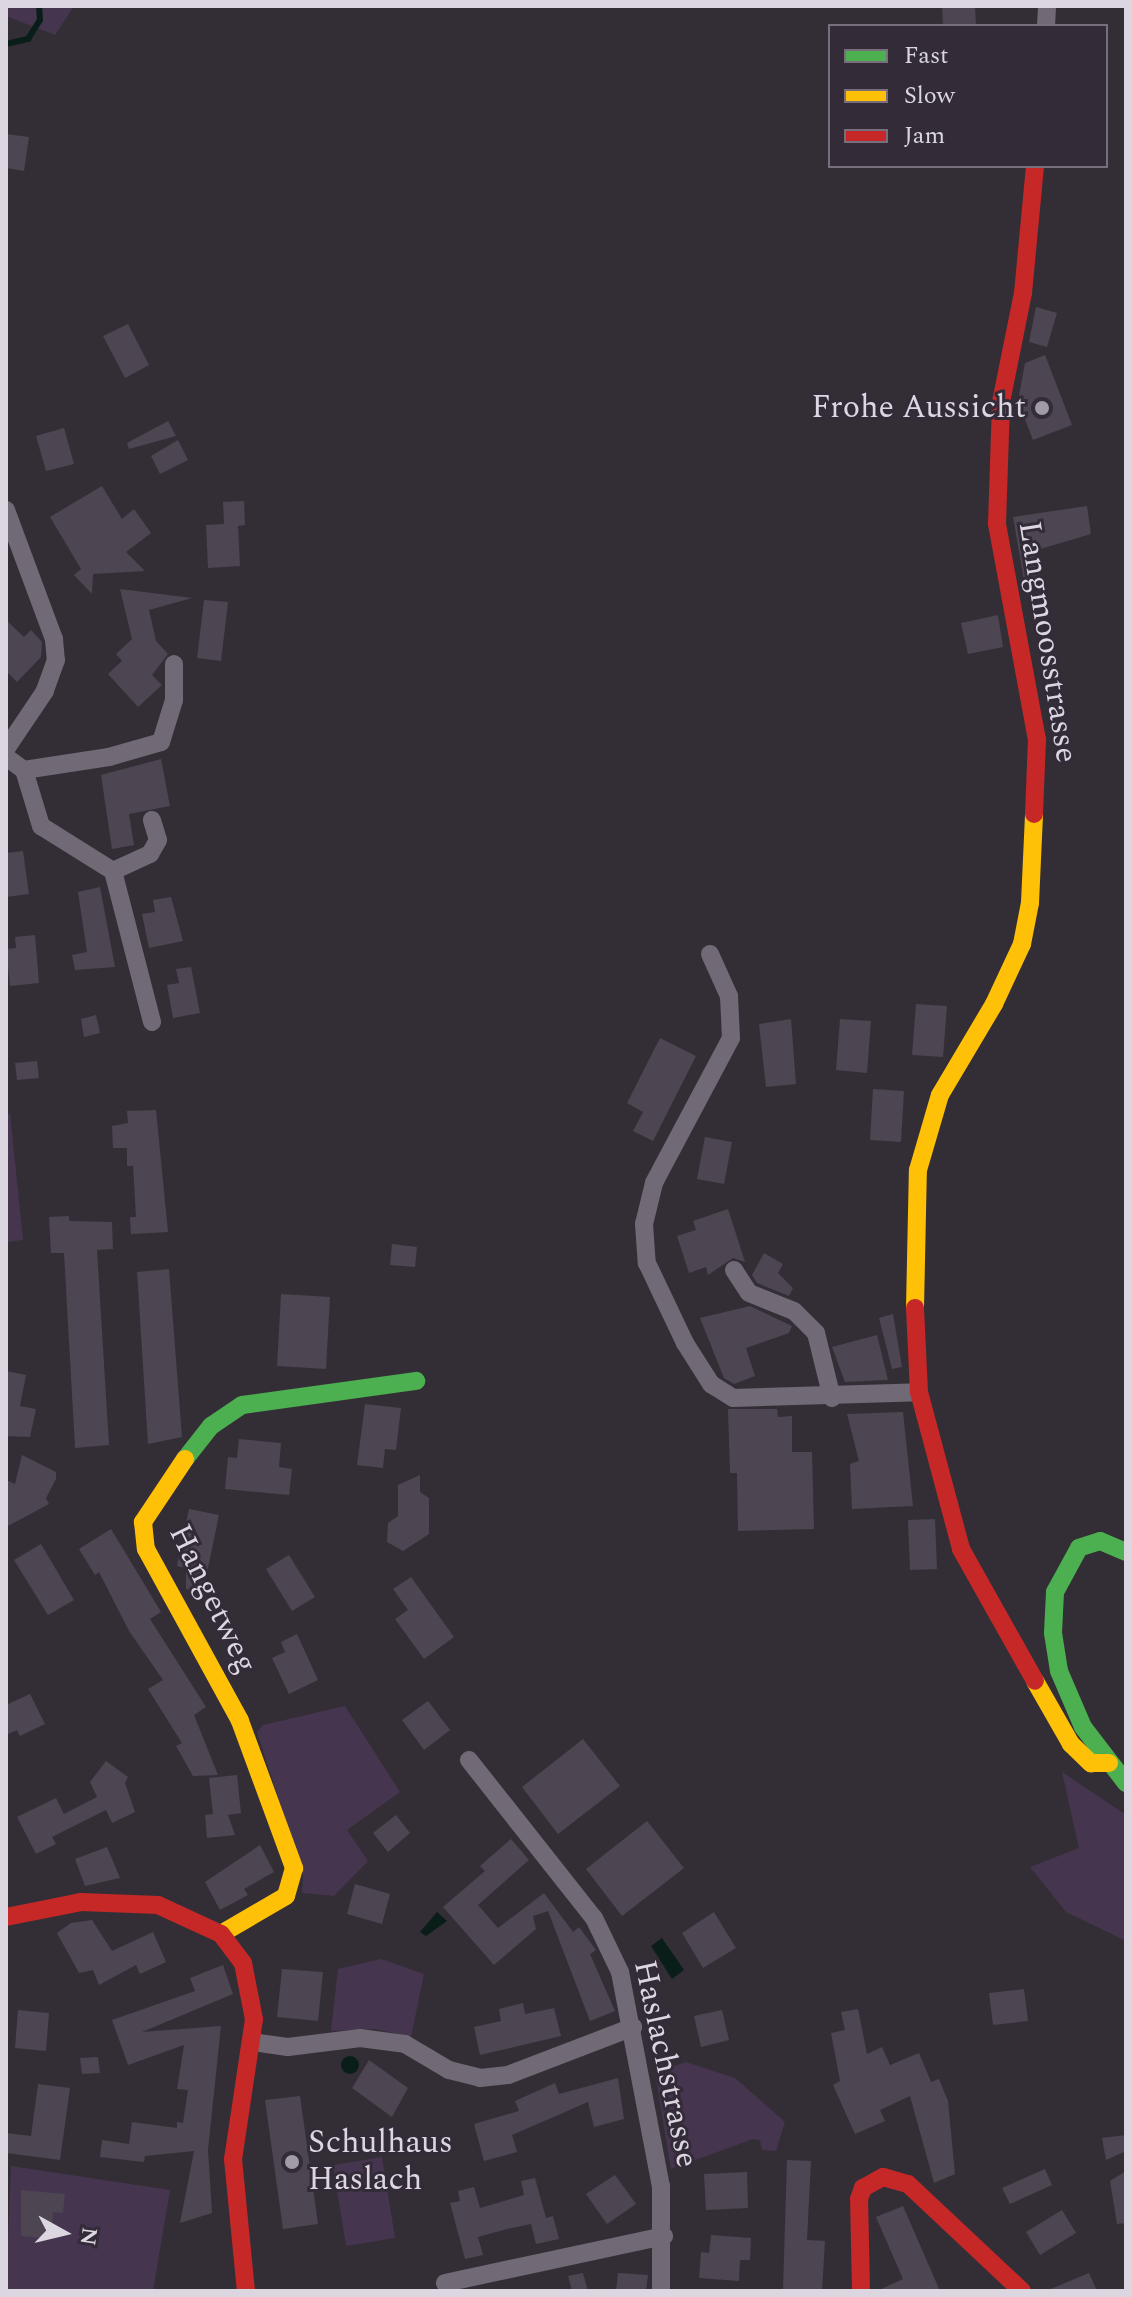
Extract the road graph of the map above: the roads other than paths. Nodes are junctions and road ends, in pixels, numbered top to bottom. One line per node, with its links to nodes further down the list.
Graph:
1 (1035, 168): 14 (street, Langmoosstrasse)
2 (6, 510): 4 (street)
3 (174, 664): 7 (street)
4 (14, 723): 5 (street)
5 (6, 749)
6 (6, 757): 7 (street)
7 (24, 770): 9 (street)
8 (152, 820): 9 (street)
9 (113, 871): 11 (street)
10 (710, 954): 15 (street)
11 (152, 1022)
12 (734, 1270): 15 (street)
13 (416, 1381): 21 (street, Hangetweg)
14 (919, 1392): 15 (street); 18 (street, Langmoosstrasse)
15 (832, 1398)
16 (1126, 1552): 18 (street)
17 (469, 1760): 22 (street, Haslachstrasse)
18 (1109, 1763): 19 (street)
19 (1126, 1783)
20 (6, 1917): 21 (street)
21 (221, 1934): 23 (street)
22 (633, 2027): 23 (street); 24 (street, Haslachstrasse)
23 (252, 2042): 26 (street)
24 (664, 2236): 25 (street); 27 (street, Haslachstrasse)
25 (445, 2283)
26 (246, 2291)
27 (661, 2291)
28 (861, 2291): 29 (street)
29 (1022, 2291)

